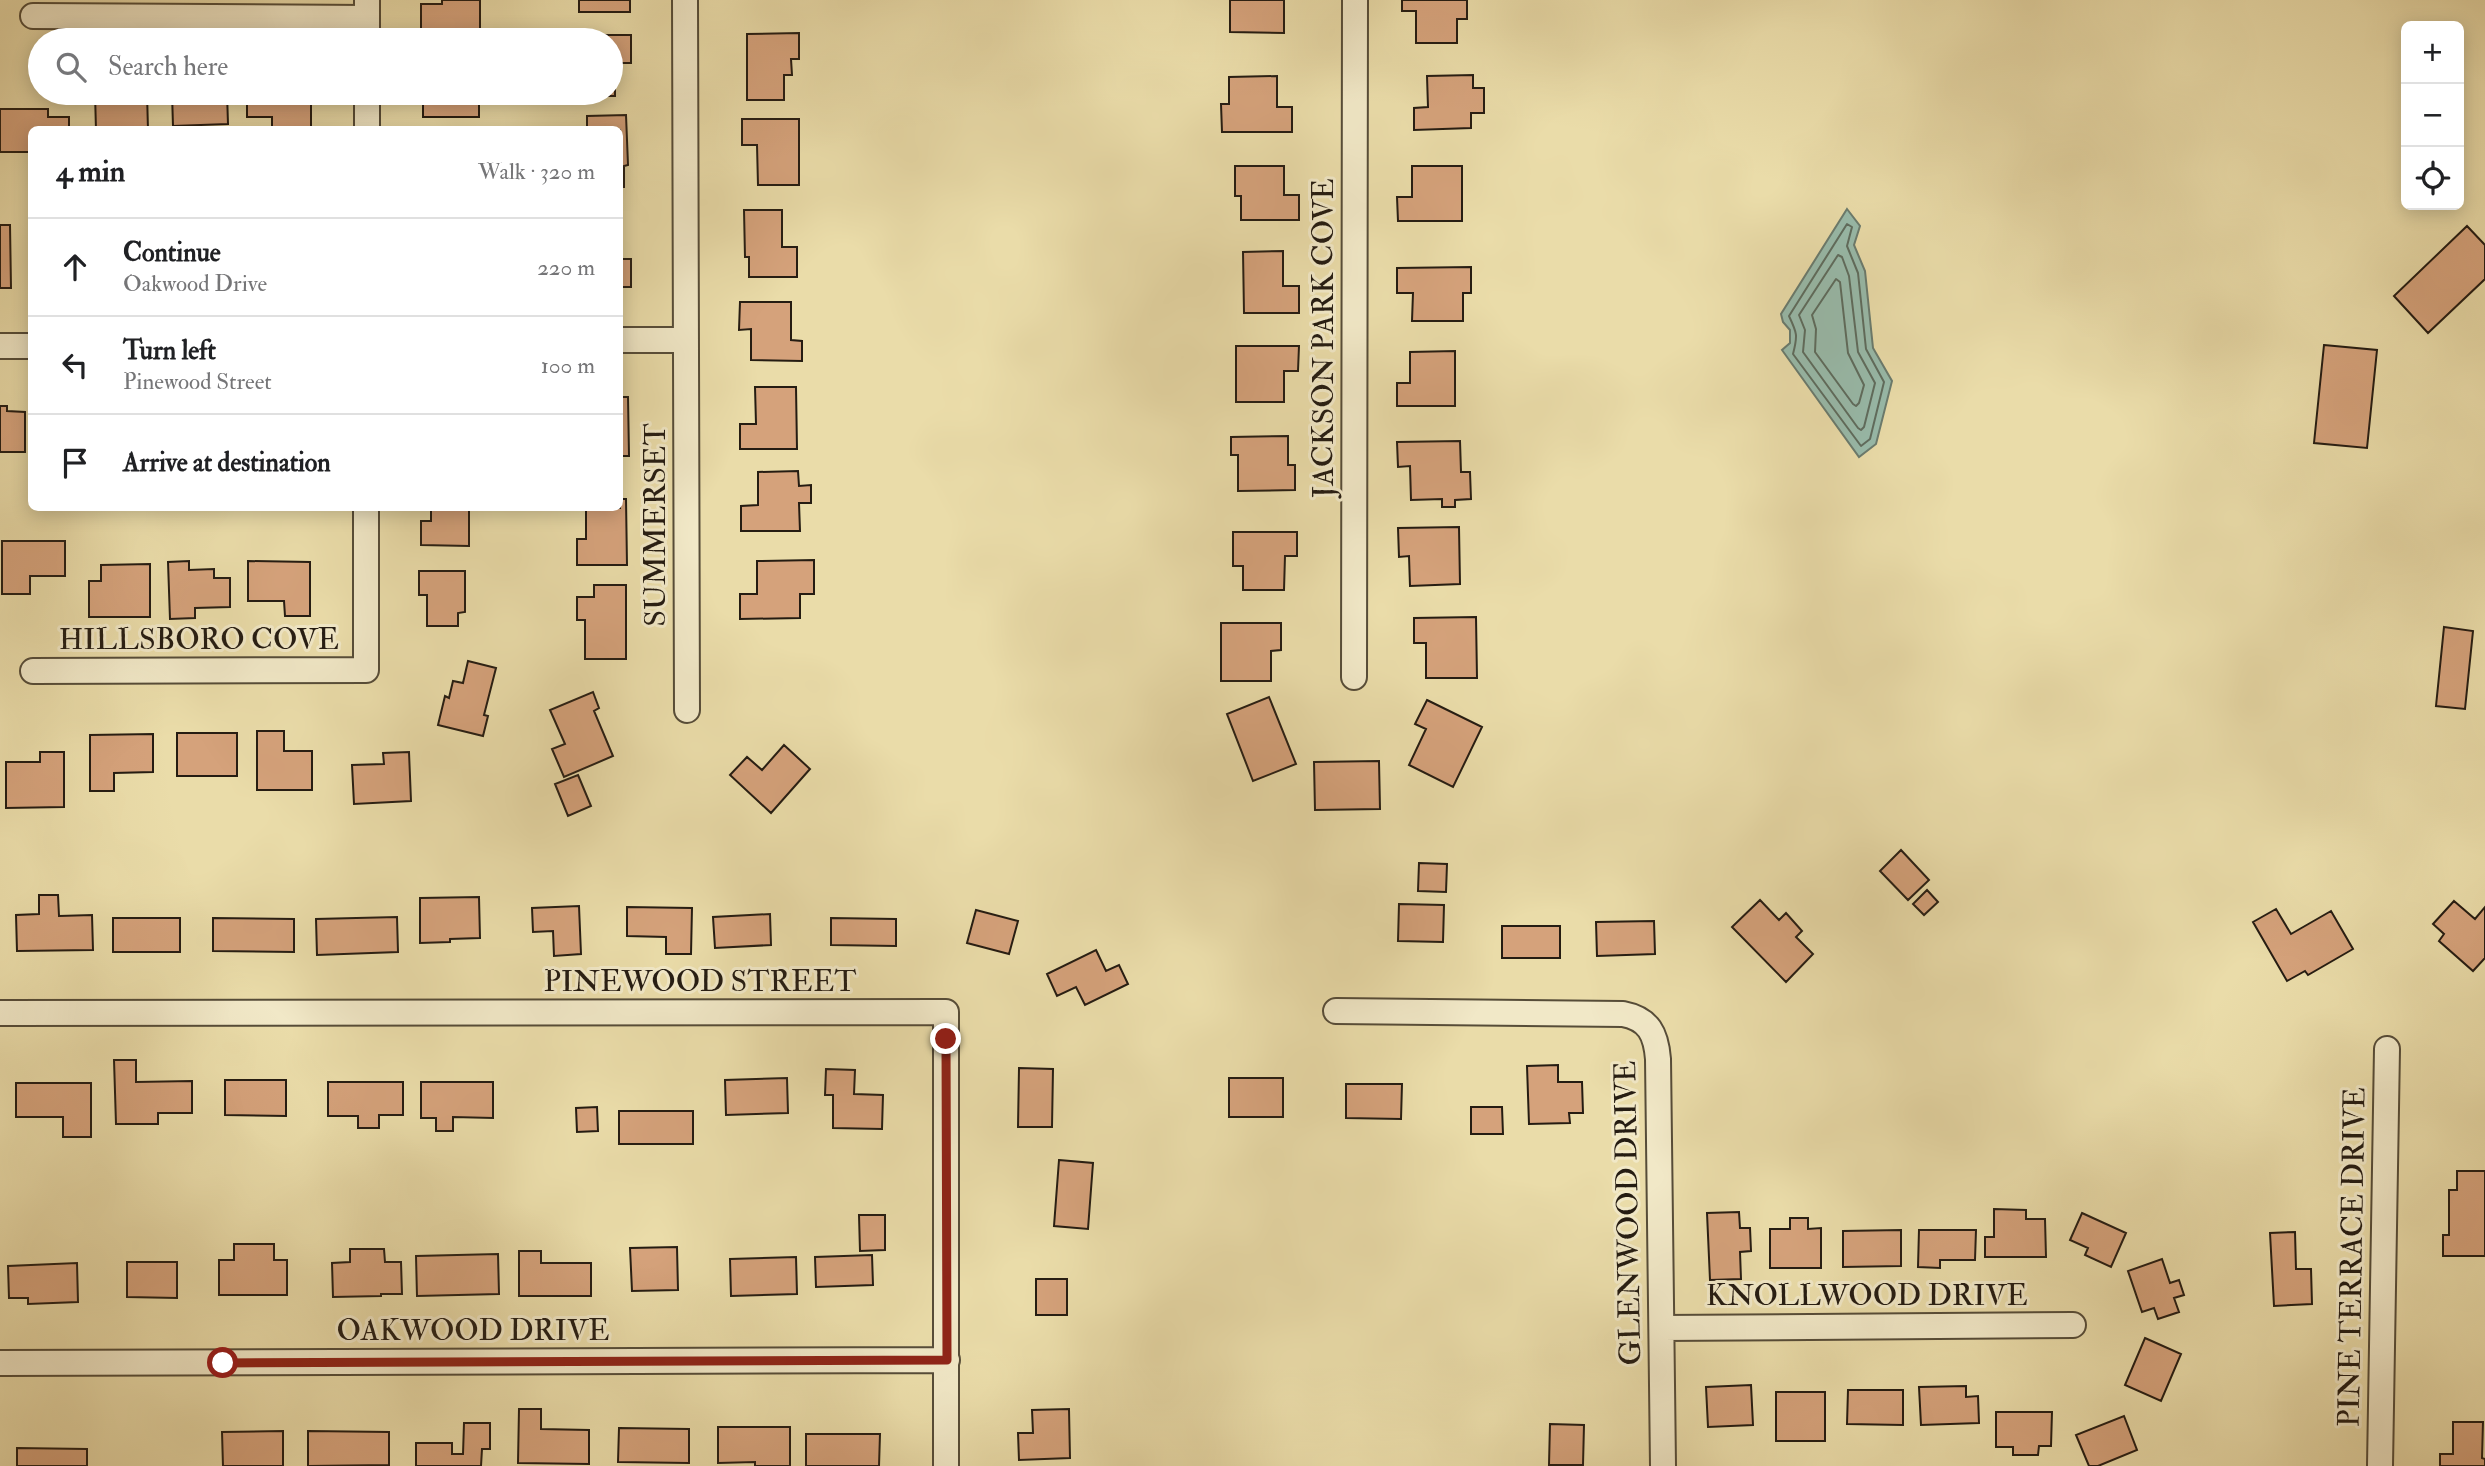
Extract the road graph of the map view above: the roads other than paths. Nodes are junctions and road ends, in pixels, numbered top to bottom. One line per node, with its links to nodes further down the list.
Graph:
1 (685, 0): 8 (street, SUMMERSET)
2 (1355, 0): 13 (street, JACKSON PARK COVE)
3 (33, 16): 4 (street)
4 (367, 20)
5 (367, 105): 6 (street)
6 (367, 126)
7 (623, 340): 8 (street)
8 (686, 340): 14 (street, SUMMERSET)
9 (0, 346): 10 (street)
10 (28, 346)
11 (366, 511): 12 (street, HILLSBORO COVE)
12 (33, 671)
13 (1353, 677)
14 (687, 710)
15 (1336, 1011): 19 (street, GLENWOOD DRIVE)
16 (0, 1013): 20 (street, PINEWOOD STREET)
17 (2387, 1049): 24 (street, PINE TERRACE DRIVE)
18 (2073, 1325): 19 (street, KNOLLWOOD DRIVE)
19 (1662, 1328): 23 (street, GLENWOOD DRIVE)
20 (947, 1360): 21 (street, OAKWOOD DRIVE); 22 (street, PINEWOOD STREET)
21 (0, 1363)
22 (946, 1466)
23 (1663, 1466)
24 (2380, 1466)

